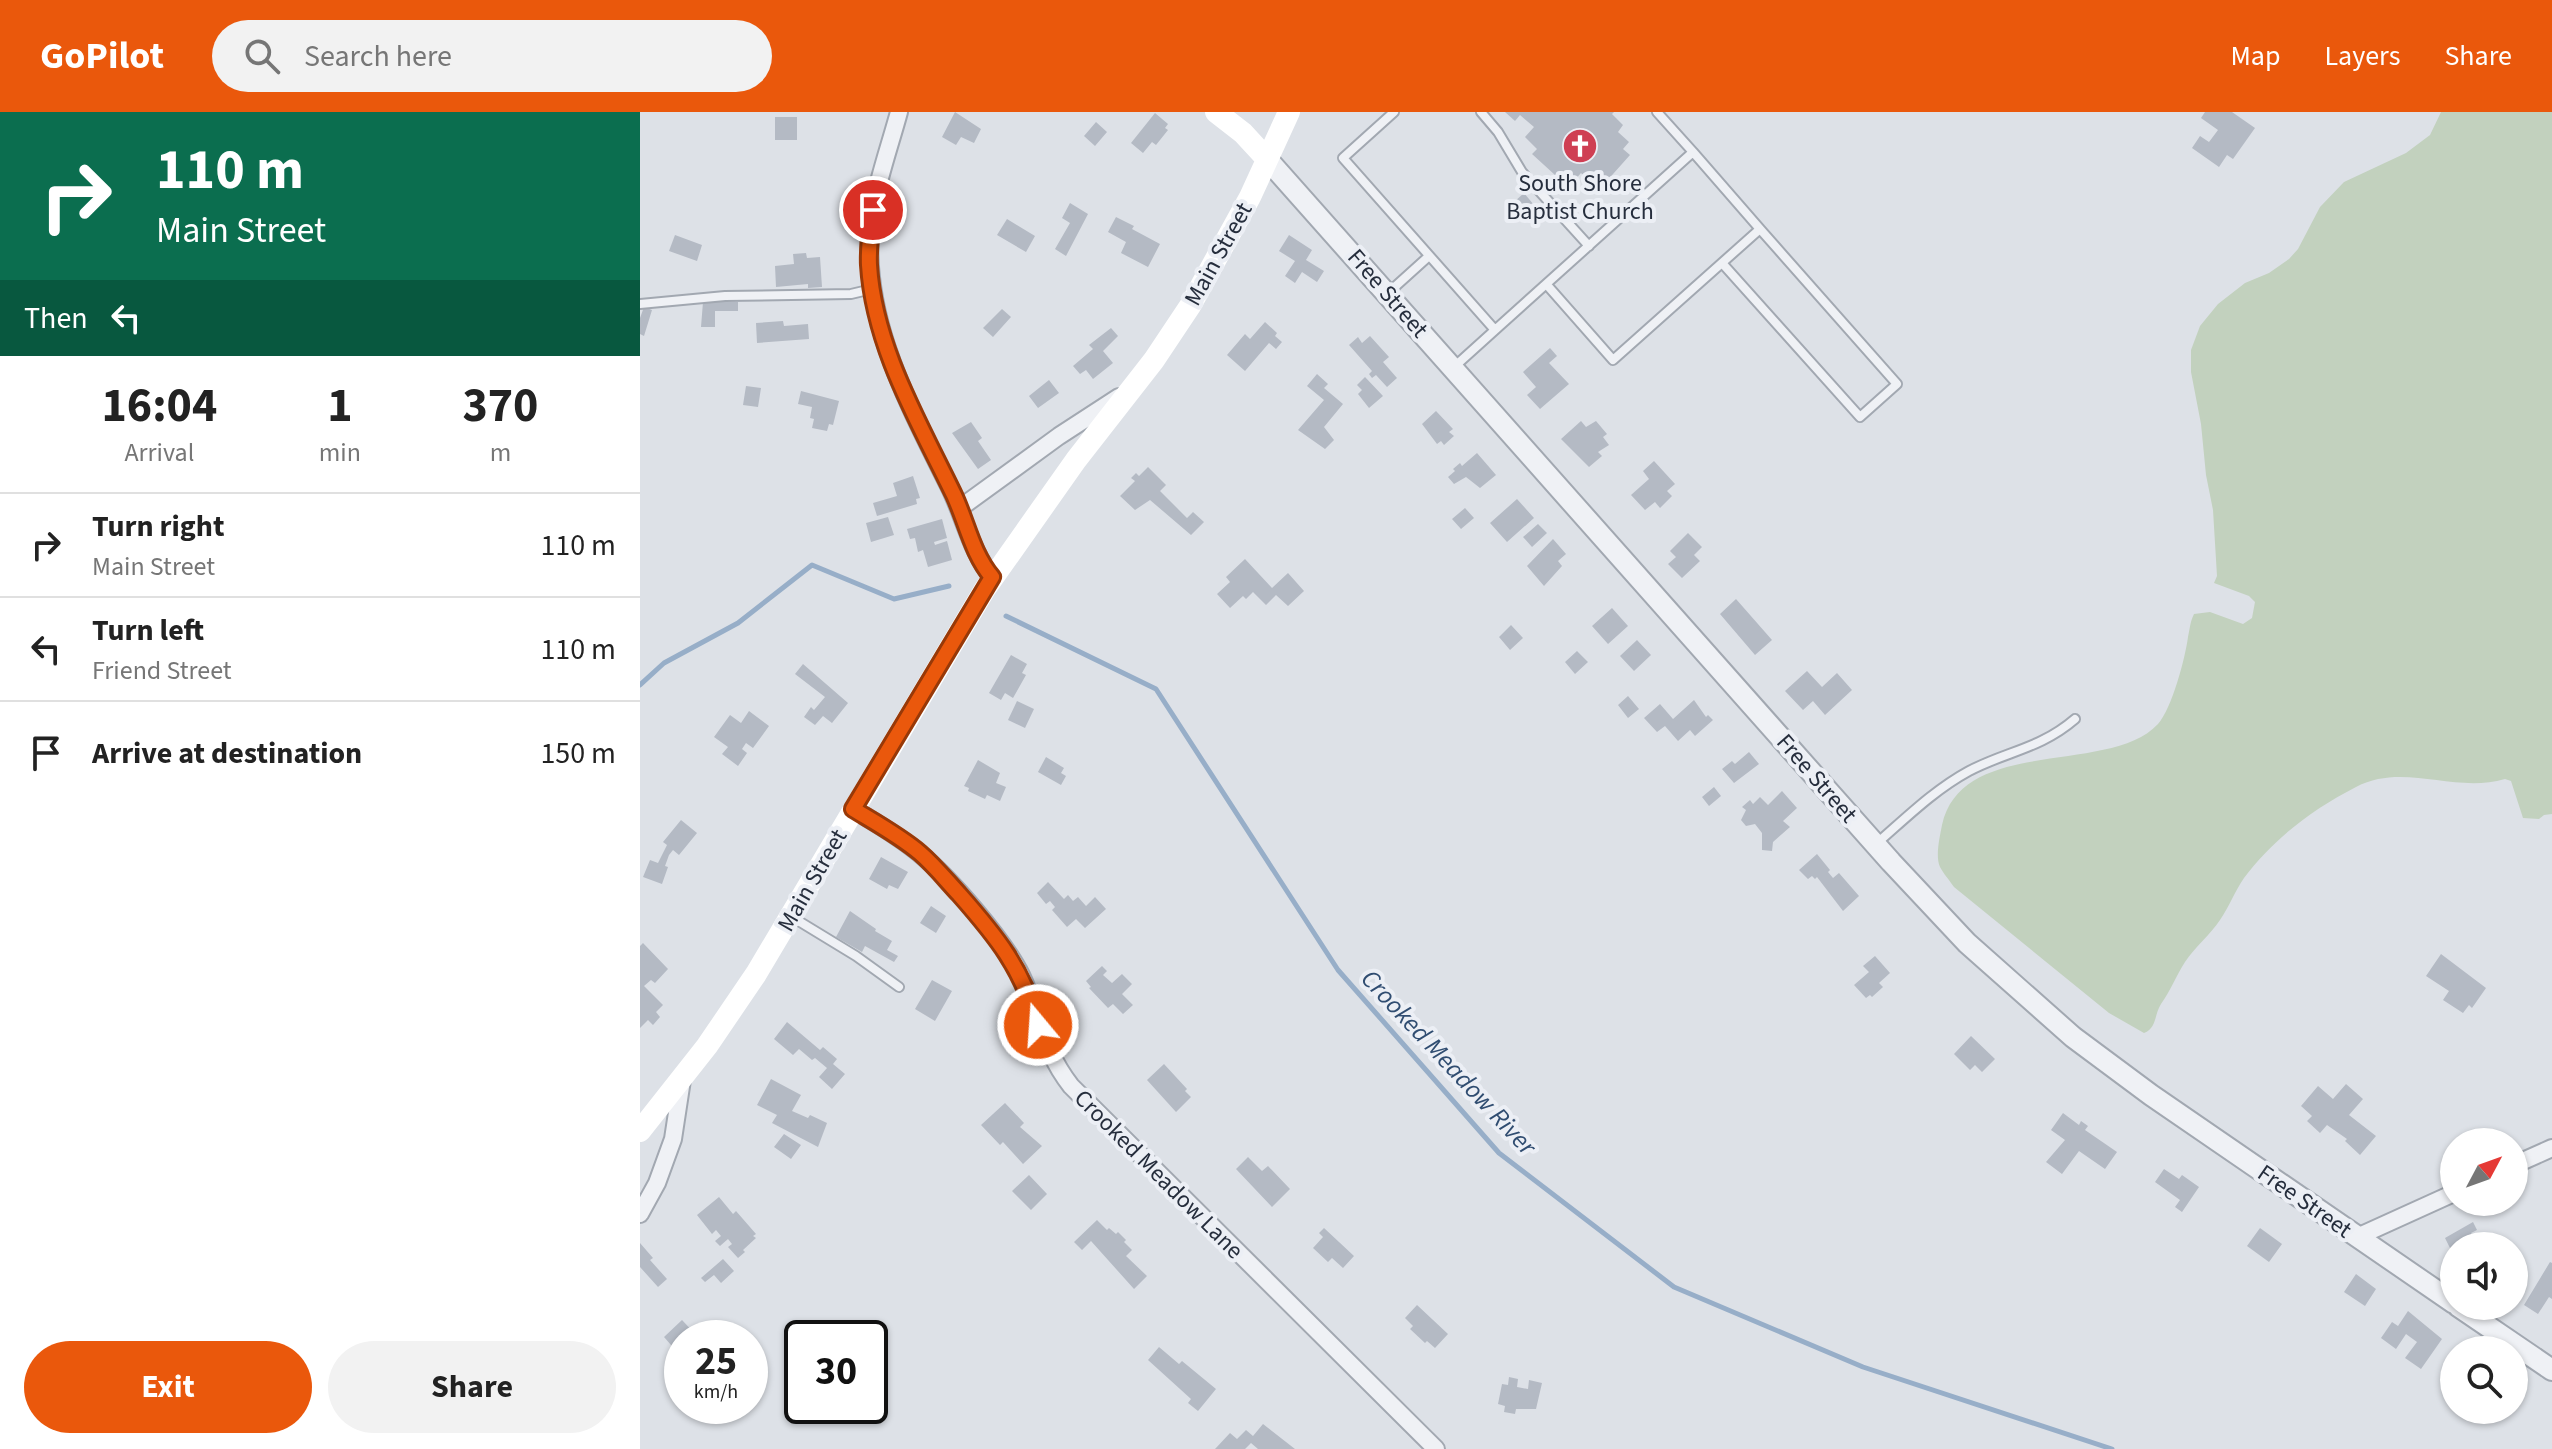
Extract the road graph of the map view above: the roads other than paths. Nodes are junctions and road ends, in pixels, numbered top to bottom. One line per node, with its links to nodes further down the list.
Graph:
1 (899, 112): 14 (street)
2 (1216, 112): 8 (main road)
3 (1289, 112): 8 (main road, Main Street)
4 (1394, 112): 11 (lane)
5 (1481, 112): 10 (lane)
6 (1657, 112): 7 (lane)
7 (1693, 152): 9 (lane); 10 (lane)
8 (1267, 159): 15 (street, Free Street); 19 (main road, Main Street)
9 (1760, 229): 12 (lane); 12 (lane)
10 (1589, 246): 13 (lane)
11 (1429, 256): 15 (lane); 17 (lane)
12 (1722, 263): 13 (lane)
13 (1547, 285): 17 (lane)
14 (872, 289): 16 (lane); 22 (street)
15 (1387, 294): 18 (street, Free Street)
16 (640, 304)
17 (1495, 330): 18 (lane)
18 (1453, 367): 26 (street, Free Street)
19 (1132, 389): 20 (street, Main Street); 21 (main road, Main Street)
20 (1042, 450): 21 (street); 22 (street, Main Street)
21 (1076, 460): 23 (main road, Main Street)
22 (960, 508): 23 (street)
23 (992, 577): 25 (main road, Main Street)
24 (2075, 719): 26 (lane)
25 (853, 809): 27 (main road, Main Street); 39 (street, Crooked Meadow Lane)
26 (1876, 845): 35 (street, Free Street)
27 (791, 917): 28 (lane); 29 (main road, Main Street)
28 (899, 987)
29 (682, 1079): 30 (main road, Main Street); 34 (street)
30 (640, 1131)
31 (2552, 1148): 32 (street)
32 (2528, 1159)
33 (2440, 1199): 35 (street)
34 (640, 1214)
35 (2357, 1237): 36 (street, Free Street)
36 (2440, 1293)
37 (2479, 1320): 38 (street, Free Street)
38 (2552, 1370)
39 (1436, 1449)

